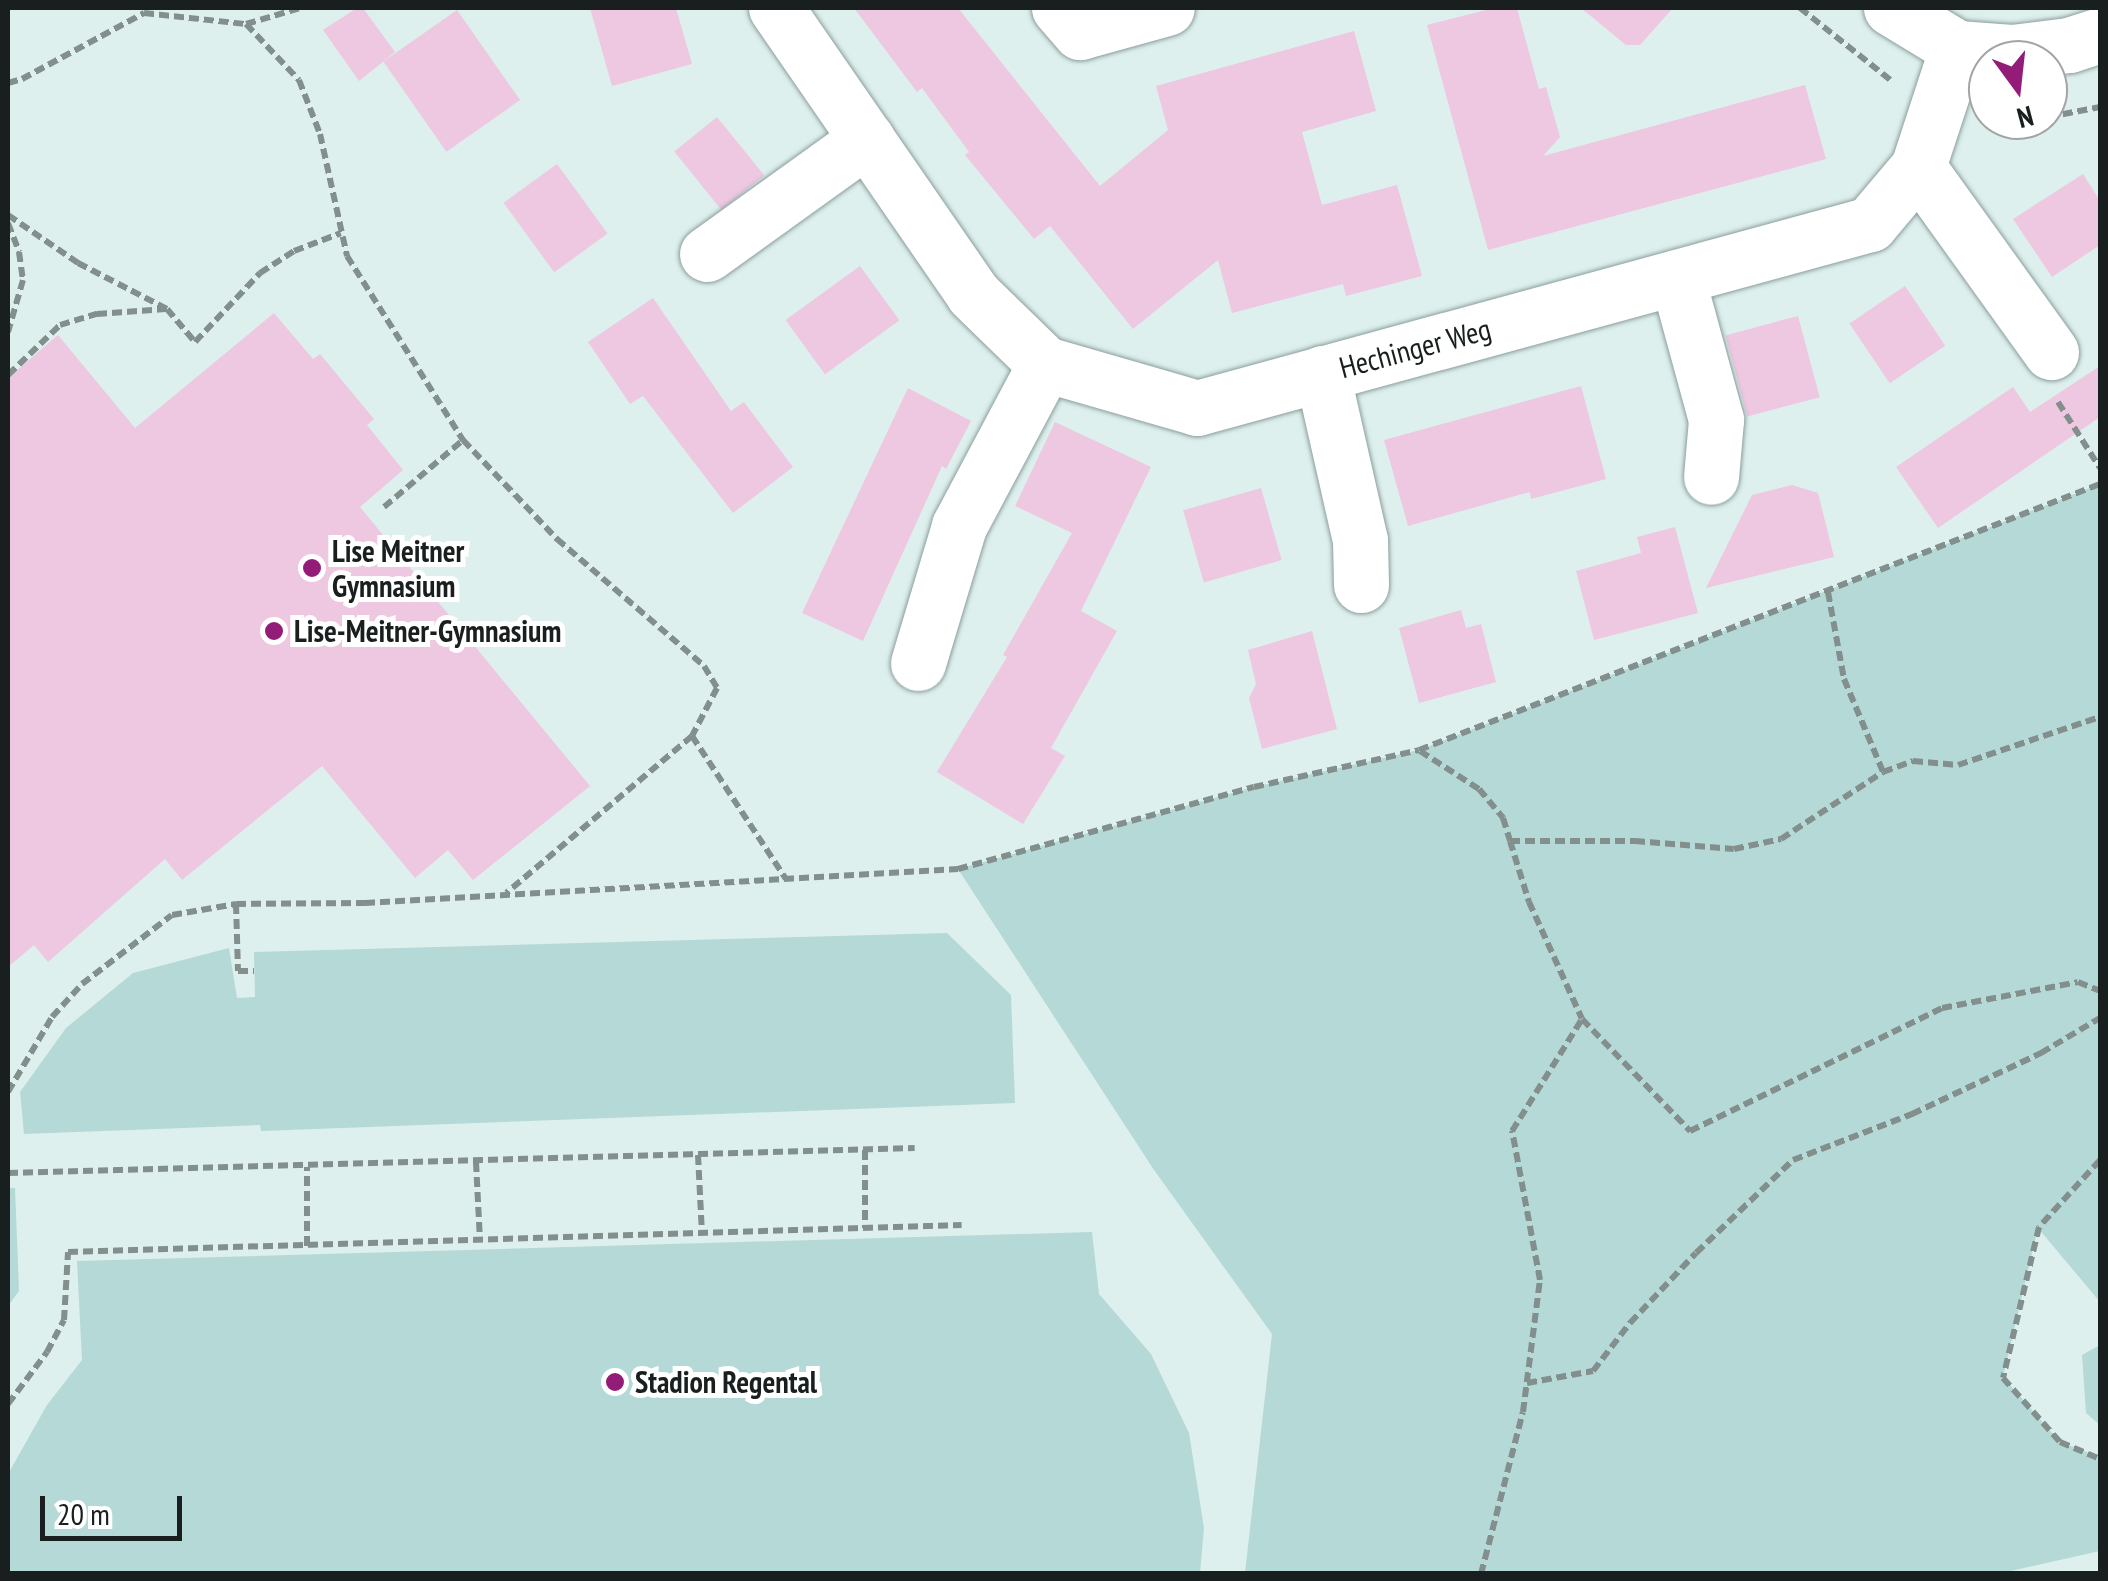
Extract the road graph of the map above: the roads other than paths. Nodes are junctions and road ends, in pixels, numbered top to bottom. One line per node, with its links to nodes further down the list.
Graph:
1 (776, 8): 7 (street, Hechinger Weg)
2 (1060, 8): 3 (street)
3 (1167, 8)
4 (1891, 8): 6 (street)
5 (2100, 35): 6 (street)
6 (1957, 48): 8 (street, Hechinger Weg)
7 (867, 139): 9 (street); 12 (street, Hechinger Weg)
8 (1918, 167): 10 (street, Hechinger Weg); 11 (street)
9 (707, 254)
10 (1676, 277): 13 (street, Hechinger Weg); 14 (street)
11 (2051, 352)
12 (1045, 364): 13 (street, Hechinger Weg); 16 (street)
13 (1322, 374): 15 (street)
14 (1711, 478)
15 (1361, 586)
16 (918, 663)

